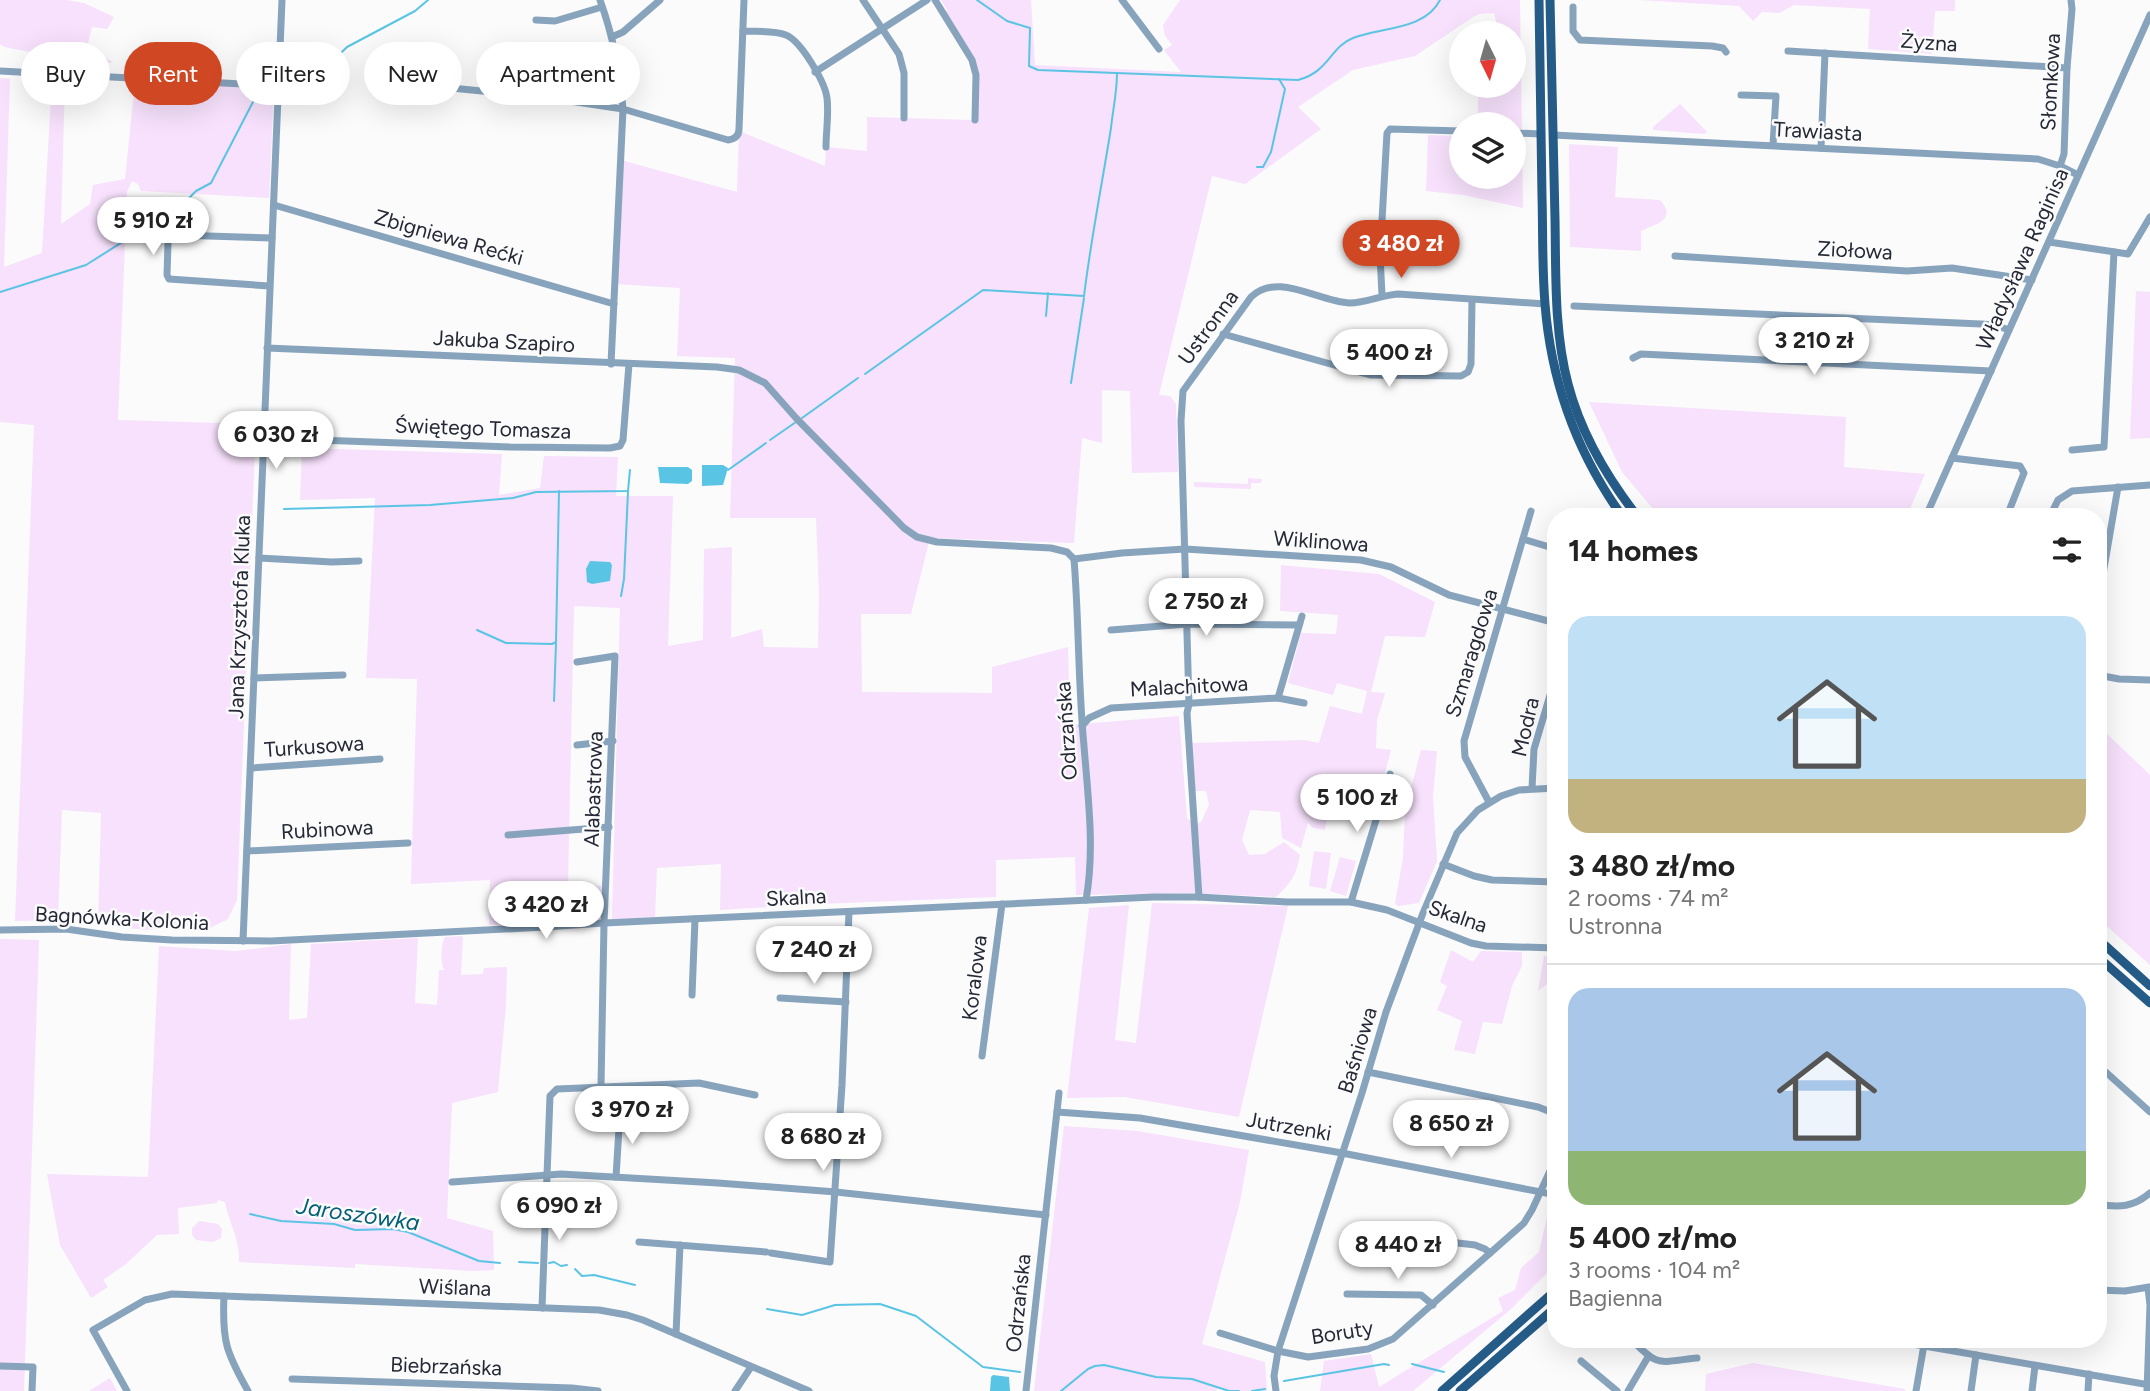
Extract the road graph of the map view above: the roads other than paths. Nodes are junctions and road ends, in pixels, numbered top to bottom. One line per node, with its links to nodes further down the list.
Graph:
1 (282, 0): 18 (street, Jana Krzysztofa Kluka)
2 (660, 0): 17 (street)
3 (744, 0): 16 (street)
4 (863, 0): 15 (street)
5 (928, 0): 15 (street)
6 (935, 0): 34 (street)
7 (1122, 0): 21 (street)
8 (1539, 0): 19 (main road)
9 (1550, 0): 20 (main road)
10 (2071, 0): 25 (street, Słomkowa)
11 (601, 3): 14 (street); 17 (street)
12 (1573, 6): 23 (street)
13 (2150, 15): 43 (street, Władysława Raginisa)
14 (536, 20)
15 (882, 29): 27 (street); 33 (street)
16 (743, 31): 27 (street); 32 (street)
17 (612, 37): 32 (street)
18 (281, 42)
19 (1539, 48): 20 (main road); 37 (main road)
20 (1551, 48): 38 (main road)
21 (1159, 49)
22 (1788, 51): 24 (street, Żyzna)
23 (1726, 52)
24 (1825, 53): 25 (street, Żyzna); 41 (street)
25 (2067, 68): 42 (street, Słomkowa)
26 (0, 71): 28 (street)
27 (815, 72): 40 (street)
28 (236, 84)
29 (462, 89): 32 (street)
30 (1741, 95): 39 (street)
31 (278, 105): 44 (street, Jana Krzysztofa Kluka)
32 (623, 109): 54 (street)
33 (904, 118)
34 (975, 120)
35 (1449, 131): 52 (street)
36 (1526, 133): 37 (street)
37 (1541, 134): 55 (main road)
38 (1553, 135): 39 (street, Trawiasta); 70 (main road)
39 (1773, 145): 41 (street, Trawiasta)
40 (826, 147)
41 (1821, 148): 42 (street, Trawiasta)
42 (2060, 166): 43 (street, Trawiasta)
43 (2078, 175): 47 (street, Władysława Raginisa)
44 (274, 205): 46 (street, Jana Krzysztofa Kluka); 54 (street, Zbigniewa Rećki)
45 (2150, 217): 48 (street)
46 (272, 238): 51 (street, Jana Krzysztofa Kluka); 51 (street)
47 (2049, 242): 48 (street); 50 (street, Władysława Raginisa)
48 (2114, 252): 65 (street)
49 (1675, 256): 50 (street, Ziołowa)
50 (2032, 280): 57 (street, Władysława Raginisa)
51 (270, 286): 59 (street, Jana Krzysztofa Kluka)
52 (1382, 295): 53 (street, Ustronna); 58 (street, Ustronna)
53 (1472, 300): 55 (street, Ustronna); 58 (street)
54 (614, 304): 61 (street)
55 (1545, 304): 69 (main road)
56 (1574, 306): 57 (street)
57 (2009, 330): 63 (street, Władysława Raginisa)
58 (1223, 334): 77 (street, Ustronna)
59 (267, 348): 61 (street, Jakuba Szapiro); 64 (street, Jana Krzysztofa Kluka)
60 (1633, 358): 63 (street)
61 (611, 364): 62 (street, Jakuba Szapiro)
62 (629, 364): 64 (street, Świętego Tomasza); 80 (street, Jakuba Szapiro)
63 (1991, 371): 66 (street, Władysława Raginisa)
64 (263, 438): 79 (street, Jana Krzysztofa Kluka)
65 (2072, 450)
66 (1952, 458): 71 (street, Władysława Raginisa); 72 (street)
67 (2150, 485): 68 (street)
68 (2118, 487): 73 (street); 78 (street)
69 (1617, 508)
70 (1631, 508)
71 (1930, 508)
72 (2010, 508)
73 (2054, 508)
74 (1531, 511): 75 (street, Szmaragdowa)
75 (1523, 539): 76 (street); 82 (street, Szmaragdowa)
76 (1547, 546)
77 (1185, 550): 80 (street, Wiklinowa); 82 (street, Wiklinowa); 85 (street, Ustronna)
78 (2107, 551)
79 (259, 558): 81 (street); 91 (street, Jana Krzysztofa Kluka)
80 (1074, 559): 97 (street, Odrzańska)
81 (359, 561)
82 (1503, 609): 84 (street, Wiklinowa); 105 (street, Szmaragdowa)
83 (1302, 616): 86 (street)
84 (1547, 621)
85 (1187, 624): 86 (street); 87 (street); 94 (street, Ustronna)
86 (1299, 625): 93 (street)
87 (1111, 630)
88 (577, 662): 98 (street, Alabastrowa)
89 (343, 675): 91 (street)
90 (2107, 677): 92 (street)
91 (254, 678): 101 (street, Jana Krzysztofa Kluka)
92 (2150, 680)
93 (1278, 698): 94 (street, Malachitowa); 95 (street, Malachitowa)
94 (1189, 704): 97 (street, Malachitowa); 112 (street, Ustronna)
95 (1304, 704)
96 (1547, 706): 103 (street, Modra)
97 (1082, 726): 113 (street, Odrzańska)
98 (613, 741): 99 (street); 106 (street, Alabastrowa)
99 (577, 745)
100 (380, 760): 101 (street, Turkusowa)
101 (251, 768): 109 (street, Jana Krzysztofa Kluka)
102 (1390, 774): 114 (street)
103 (1532, 788): 104 (street, Baśniowa); 105 (street, Baśniowa)
104 (1547, 788)
105 (1489, 802): 110 (street, Baśniowa)
106 (609, 827): 107 (street); 118 (street, Alabastrowa)
107 (508, 835)
108 (408, 843): 109 (street, Rubinowa)
109 (247, 851): 121 (street, Jana Krzysztofa Kluka)
110 (1443, 864): 111 (street); 119 (street, Baśniowa)
111 (1547, 882)
112 (1199, 897): 113 (street, Skalna); 114 (street, Skalna)
113 (1086, 900): 115 (street, Skalna)
114 (1352, 902): 119 (street, Skalna)
115 (1002, 904): 116 (street, Skalna); 130 (street, Koralowa)
116 (849, 912): 117 (street, Skalna); 128 (street)
117 (695, 919): 118 (street, Skalna); 126 (street)
118 (604, 923): 121 (street, Skalna); 133 (street, Alabastrowa)
119 (1419, 923): 123 (street, Skalna); 131 (street, Baśniowa)
120 (0, 930): 121 (street, Bagnówka-Kolonia)
121 (243, 941)
122 (2107, 947): 125 (main road)
123 (1547, 948)
124 (2107, 965): 129 (main road)
125 (2150, 986)
126 (692, 995)
127 (780, 998): 128 (street)
128 (846, 1002): 145 (street)
129 (2150, 1003)
130 (982, 1056)
131 (1368, 1072): 136 (street); 140 (street, Baśniowa)
132 (2107, 1073): 139 (street)
133 (601, 1086): 135 (street); 141 (street)
134 (1059, 1093): 138 (street, Odrzańska)
135 (755, 1095)
136 (1547, 1110)
137 (620, 1112): 142 (street)
138 (1057, 1112): 140 (street, Jutrzenki); 150 (street, Odrzańska)
139 (2150, 1112)
140 (1342, 1153): 146 (street, Jutrzenki); 168 (street, Baśniowa)
141 (547, 1175): 142 (street); 144 (street); 161 (street)
142 (617, 1177): 145 (street)
143 (1547, 1178): 146 (street, Boruty)
144 (452, 1182)
145 (836, 1192): 150 (street); 153 (street)
146 (1541, 1192): 147 (street, Jutrzenki); 154 (street, Boruty)
147 (1547, 1193)
148 (2150, 1193): 149 (street)
149 (2107, 1205)
150 (1046, 1215): 186 (street, Odrzańska)
151 (1363, 1232): 154 (street)
152 (639, 1242): 153 (street)
153 (680, 1245): 164 (street)
154 (1490, 1254): 160 (street, Boruty)
155 (2149, 1287): 156 (street); 178 (street)
156 (2107, 1290)
157 (1348, 1294): 160 (street)
158 (224, 1296): 161 (street, Wiślana); 181 (street, Wiślana); 182 (street)
159 (1547, 1298): 188 (main road)
160 (1433, 1305): 168 (street, Boruty)
161 (542, 1308): 164 (street, Wiślana)
162 (1547, 1315): 189 (main road)
163 (1220, 1332): 168 (street, Boruty)
164 (676, 1334): 175 (street, Wiślana)
165 (1640, 1348): 170 (street)
166 (1923, 1348): 192 (street)
167 (1948, 1348): 169 (street)
168 (1278, 1351): 187 (street, Baśniowa)
169 (1976, 1355): 174 (street); 193 (street)
170 (1648, 1357): 171 (street); 191 (street)
171 (1697, 1358)
172 (1581, 1361): 190 (street)
173 (0, 1366): 180 (street)
174 (2035, 1366): 176 (street); 194 (street)
175 (751, 1367): 184 (street); 185 (street, Wiślana)
176 (2088, 1374): 178 (street); 195 (street)
177 (292, 1379): 179 (street, Biebrzańska)
178 (2148, 1387)
179 (481, 1388): 183 (street, Biebrzańska)
180 (32, 1391)
181 (127, 1391)
182 (247, 1391)
183 (598, 1391)
184 (735, 1391)
185 (809, 1391)
186 (1026, 1391)
187 (1276, 1391)
188 (1442, 1391)
189 (1461, 1391)
190 (1617, 1391)
191 (1628, 1391)
192 (1916, 1391)
193 (1971, 1391)
194 (2032, 1391)
195 (2088, 1391)

